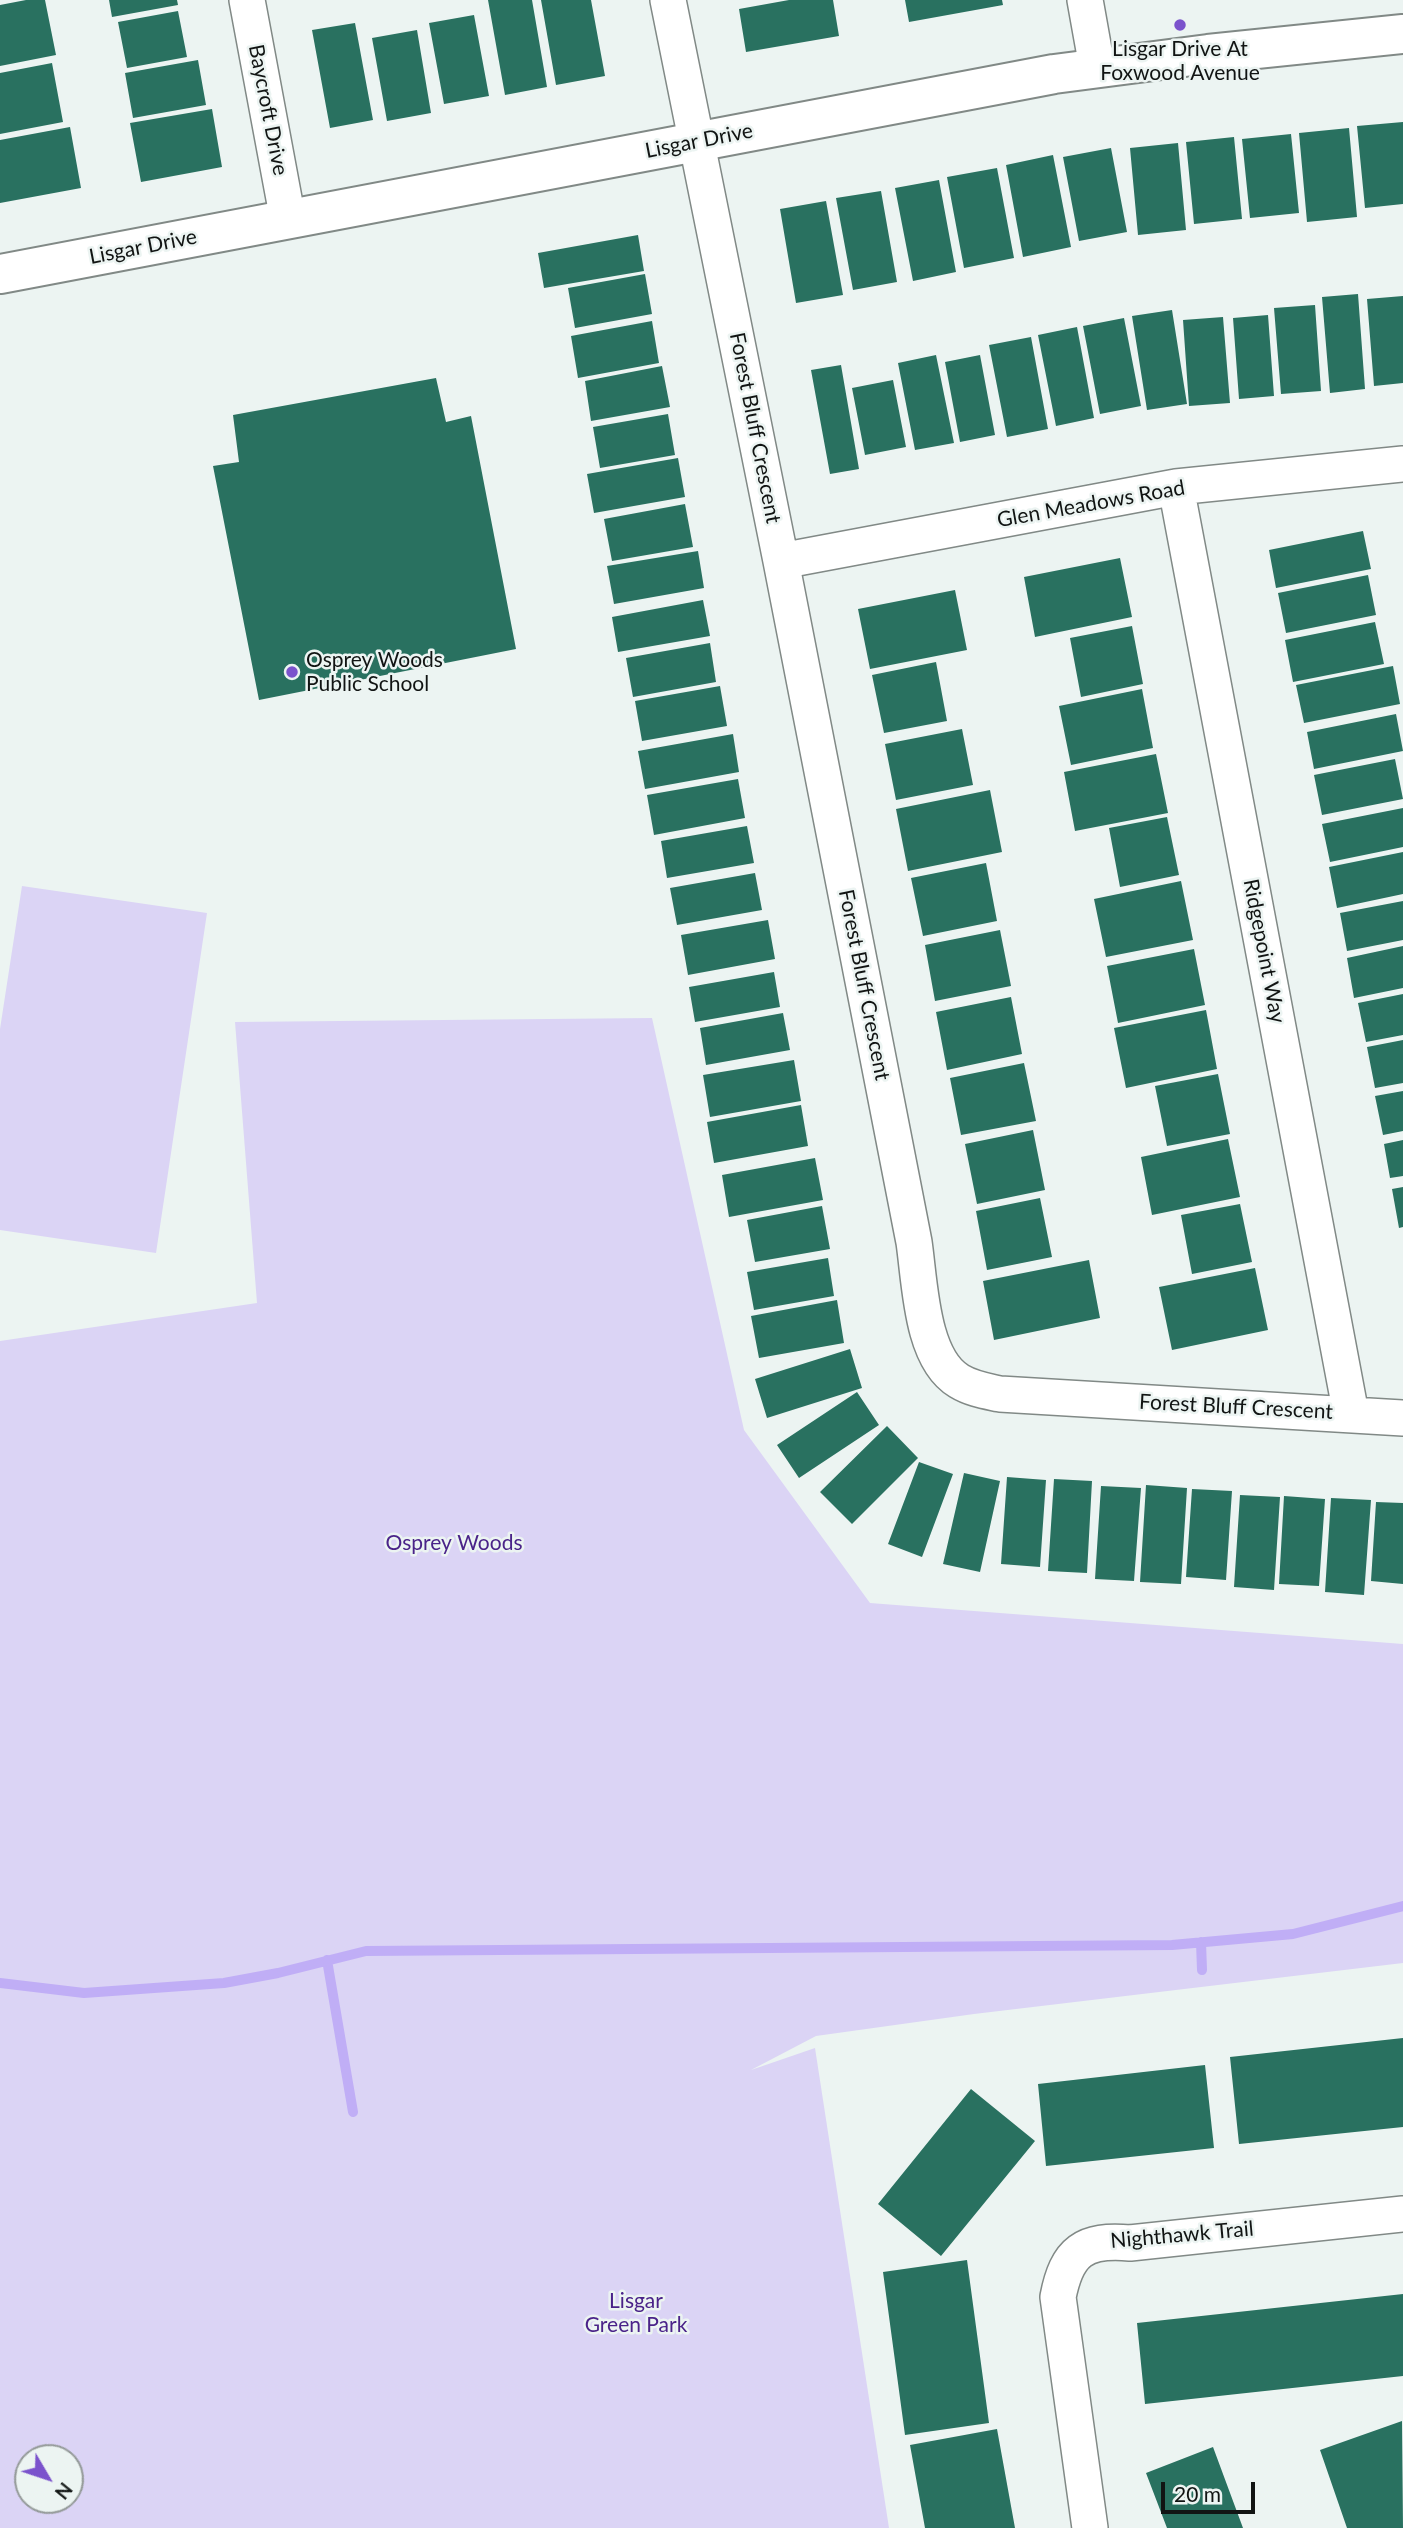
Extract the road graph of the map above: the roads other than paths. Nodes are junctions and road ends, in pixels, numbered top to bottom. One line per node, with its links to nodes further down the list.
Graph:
1 (247, 0): 7 (street, Baycroft Drive)
2 (668, 0): 6 (street, Forest Bluff Crescent)
3 (1085, 0): 5 (street)
4 (1403, 34): 5 (street, Lisgar Drive)
5 (1097, 67): 6 (street, Lisgar Drive)
6 (696, 141): 7 (street, Lisgar Drive); 11 (street, Forest Bluff Crescent)
7 (288, 220): 8 (street, Lisgar Drive)
8 (0, 274)
9 (1403, 464): 10 (street, Glen Meadows Road)
10 (1176, 487): 11 (street, Glen Meadows Road); 12 (street, Ridgepoint Way)
11 (781, 561): 12 (street, Forest Bluff Crescent)
12 (1351, 1414): 13 (street, Forest Bluff Crescent)
13 (1403, 1418)
14 (1403, 2214): 15 (street, Nighthawk Trail)
15 (1090, 2528)

